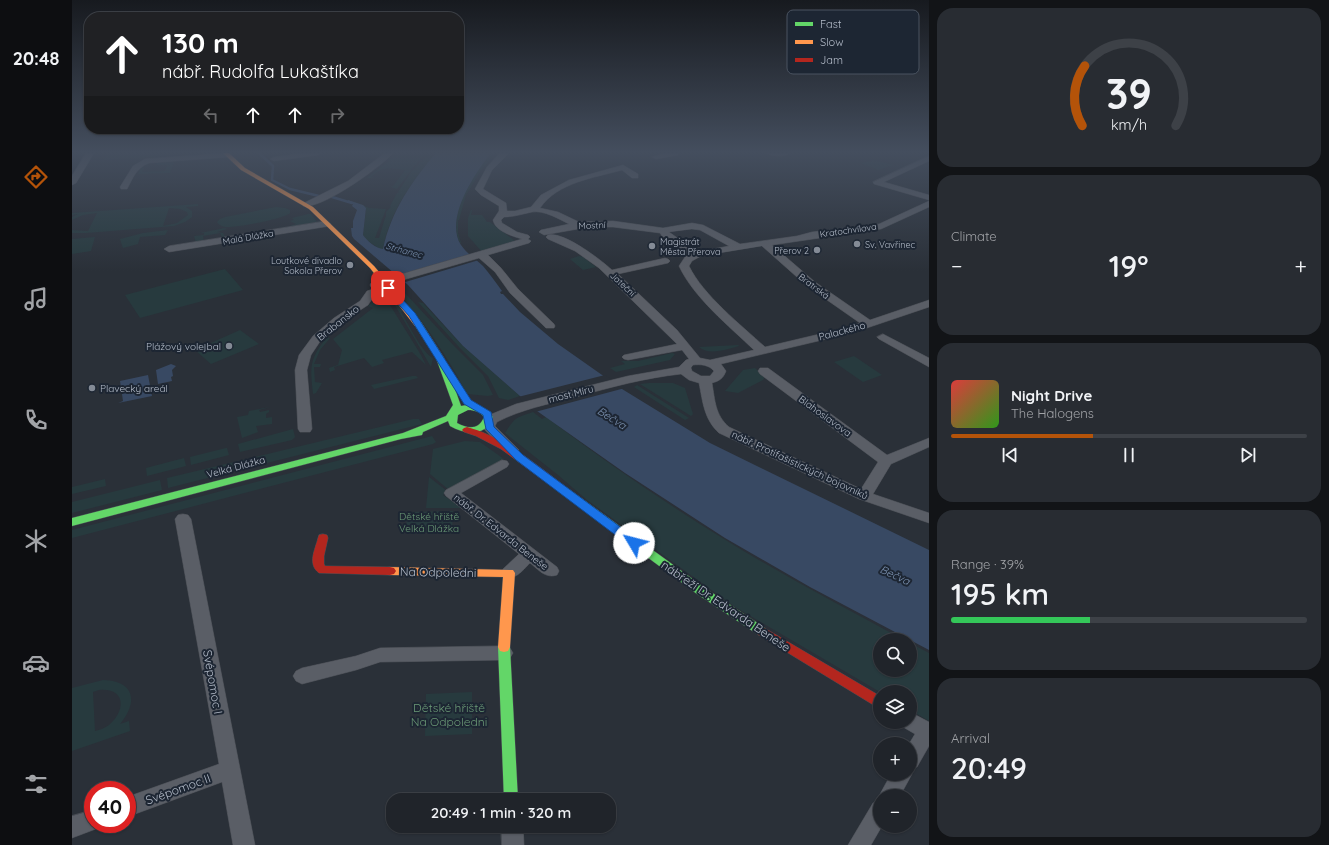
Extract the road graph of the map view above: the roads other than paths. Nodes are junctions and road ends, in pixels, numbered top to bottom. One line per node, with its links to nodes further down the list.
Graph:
1 (285, 192): 7 (street)
2 (333, 192): 7 (street)
3 (484, 192): 10 (street)
4 (551, 192): 9 (street)
5 (911, 192): 6 (street)
6 (929, 198)
7 (306, 204): 11 (street)
8 (929, 204): 15 (street, Kratochvílova)
9 (534, 209): 10 (street); 12 (street)
10 (502, 214): 14 (street, Jateční)
11 (327, 224): 17 (street, Malá Dlážka); 22 (street)
12 (578, 225): 13 (street, Mostní); 14 (street, Mostní)
13 (664, 230): 16 (street, Mostní); 19 (street)
14 (536, 238): 18 (street, Mostní); 21 (street, Jateční)
15 (764, 243): 16 (street, Kratochvílova); 24 (street, Bratrská)
16 (738, 247): 19 (street, Kratochvílova)
17 (169, 249)
18 (481, 254): 22 (street, Mostní); 25 (street)
19 (696, 255): 28 (street)
20 (665, 261): 21 (street)
21 (610, 272): 27 (street, Jateční)
22 (386, 285): 33 (street); 41 (street, Brabansko)
23 (929, 303): 24 (street, Palackého)
24 (869, 324): 28 (street, Palackého)
25 (550, 326)
26 (883, 337): 31 (street)
27 (685, 346): 29 (street); 30 (street, Jateční)
28 (758, 352): 32 (street, Palackého)
29 (628, 357)
30 (696, 361): 32 (street); 34 (street)
31 (929, 363)
32 (716, 367): 36 (street, Palackého)
33 (446, 369): 38 (street); 39 (street)
34 (685, 370): 36 (street); 37 (street, most Míru)
35 (764, 371): 46 (street, Blahoslavova)
36 (705, 380): 48 (street, nábř. Protifašistických bojovníků)
37 (524, 406): 38 (street, most Míru); 40 (street, most Míru)
38 (478, 408): 39 (street); 40 (street)
39 (453, 414): 42 (street); 43 (street, Velká Dlážka)
40 (488, 423): 42 (street); 45 (street, nábřeží Dr. Edvarda Beneše)
41 (305, 429)
42 (466, 430): 43 (street, Velká Dlážka); 45 (street, nábřeží Dr. Edvarda Beneše)
43 (406, 435): 51 (street, Velká Dlážka)
44 (929, 442): 46 (street)
45 (519, 458): 58 (street, nábřeží Dr. Edvarda Beneše)
46 (886, 461): 48 (street)
47 (502, 464): 53 (street, nábř. Dr. Edvarda Beneše)
48 (864, 496): 49 (street, nábř. Protifašistických bojovníků)
49 (929, 518)
50 (183, 519): 62 (street, Svépomoc I)
51 (72, 522)
52 (323, 538): 55 (street, Na Odpoledni)
53 (529, 554): 54 (street, nábř. Dr. Edvarda Beneše); 55 (street)
54 (551, 571)
55 (509, 573): 56 (street)
56 (504, 653): 57 (street); 63 (street)
57 (302, 676)
58 (873, 699)
59 (917, 725): 60 (street)
60 (928, 731): 61 (street)
61 (917, 749)
62 (229, 770): 64 (street, Svépomoc II); 69 (street, Svépomoc I)
63 (511, 793)
64 (136, 805)
65 (873, 822): 71 (street)
66 (84, 823): 67 (street)
67 (72, 828)
68 (512, 833): 70 (street)
69 (244, 845)
70 (513, 845)
71 (859, 845)

